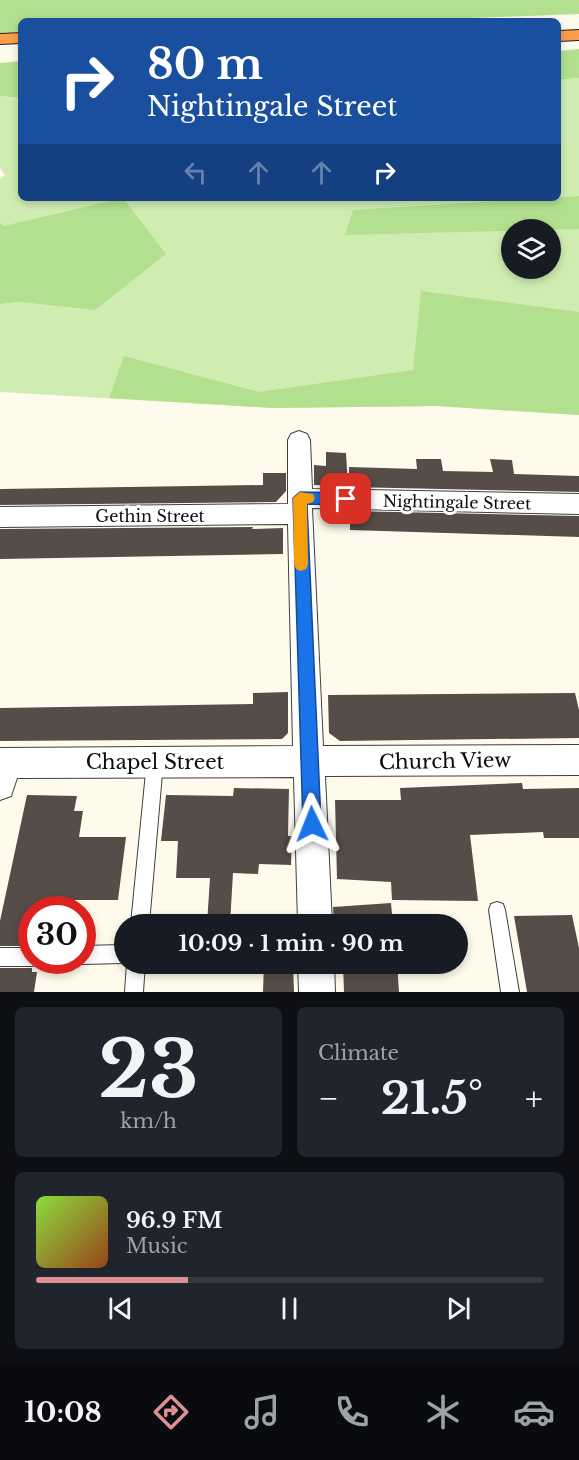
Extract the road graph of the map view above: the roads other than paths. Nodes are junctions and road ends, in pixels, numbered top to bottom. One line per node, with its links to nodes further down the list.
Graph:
1 (579, 23): 2 (highway)
2 (561, 24)
3 (579, 35): 4 (highway)
4 (561, 36)
5 (18, 38): 6 (highway)
6 (0, 39)
7 (18, 51): 8 (highway)
8 (0, 52)
9 (299, 440): 11 (street)
10 (579, 504): 11 (street, Nightingale Street)
11 (299, 506): 12 (street, Gethin Street); 15 (street)
12 (0, 517)
13 (579, 760): 15 (street, Church View)
14 (155, 761): 15 (street, Chapel Street); 16 (street, Chapel Street); 18 (lane)
15 (310, 762): 19 (street)
16 (2, 770)
17 (497, 910): 28 (lane)
18 (141, 914)
19 (315, 914)
20 (114, 954): 21 (lane)
21 (96, 955)
22 (0, 957): 23 (lane)
23 (18, 957)
24 (135, 974): 26 (lane)
25 (316, 974): 27 (street)
26 (134, 992)
27 (317, 992)
28 (510, 992)

